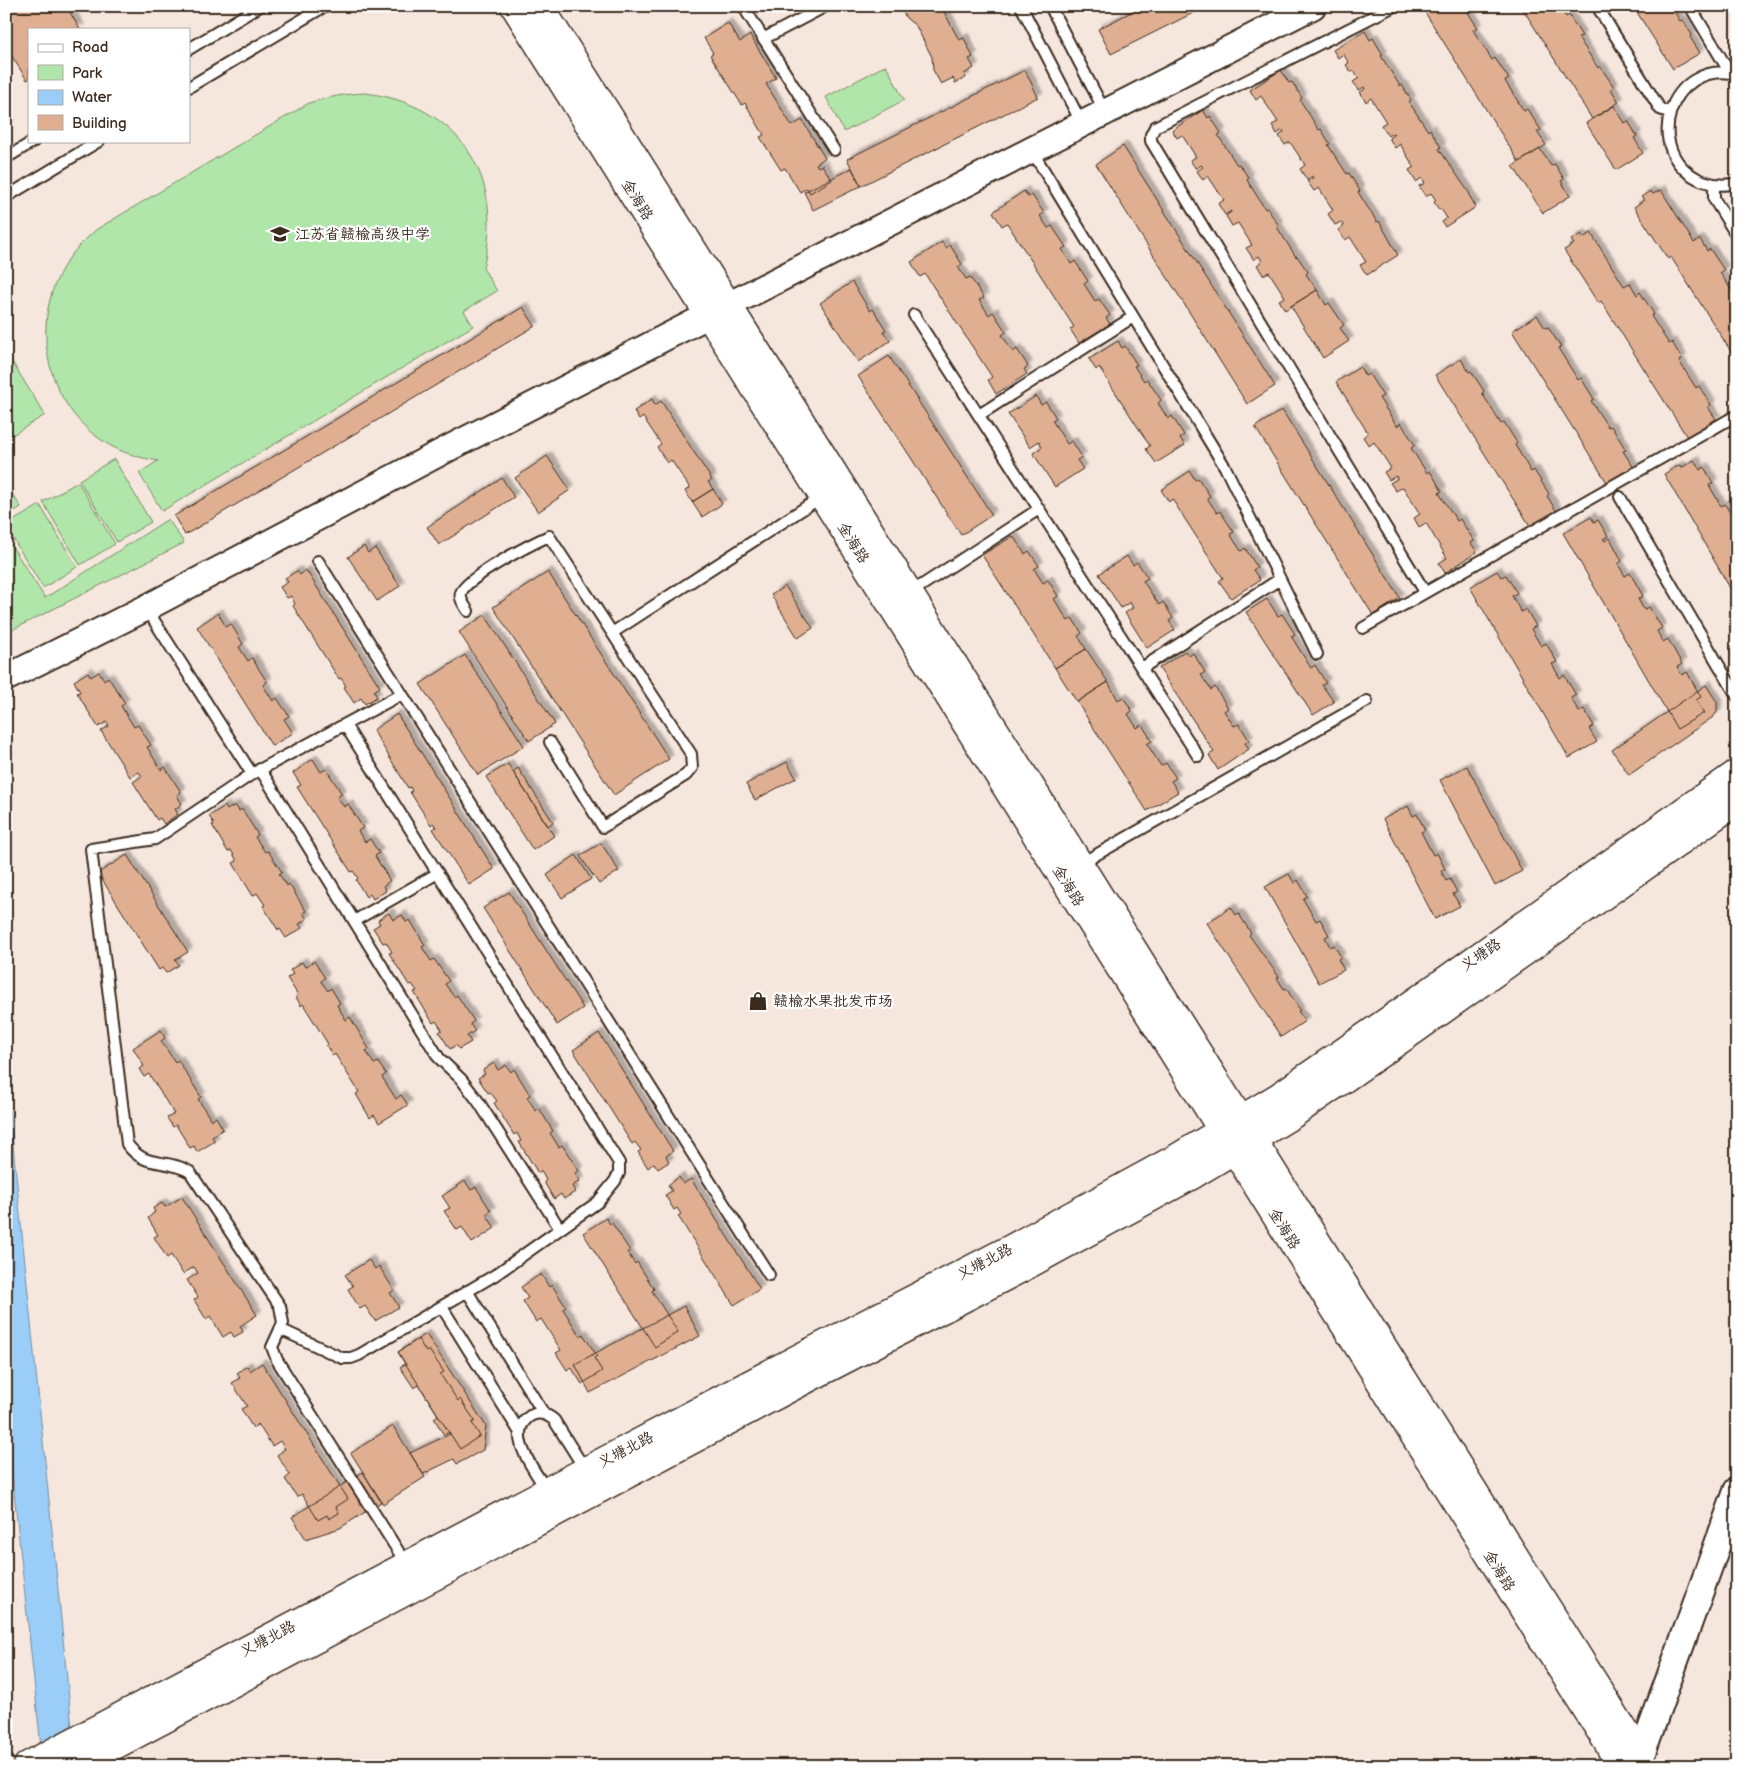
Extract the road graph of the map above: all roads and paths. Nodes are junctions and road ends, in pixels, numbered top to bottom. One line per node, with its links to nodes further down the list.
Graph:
1 (260, 6): 14 (lane)
2 (325, 6): 16 (lane)
3 (515, 6): 29 (main road, 金海路)
4 (539, 6): 29 (main road, 金海路)
5 (743, 6): 13 (lane)
6 (826, 6): 13 (lane)
7 (1021, 6): 19 (lane)
8 (1050, 6): 18 (lane)
9 (1313, 6): 18 (street)
10 (1394, 6): 39 (lane)
11 (1597, 6): 17 (lane)
12 (1690, 6): 15 (lane)
13 (764, 39): 22 (lane)
14 (190, 48)
15 (1733, 73): 17 (lane)
16 (190, 87)
17 (1669, 112): 26 (lane)
18 (1105, 113): 19 (street)
19 (1082, 124): 23 (street)
20 (32, 142): 24 (lane)
21 (97, 142): 27 (lane)
22 (834, 150)
23 (1032, 150): 29 (street); 31 (lane)
24 (6, 158)
25 (1737, 183): 26 (lane)
26 (1714, 184): 28 (lane)
27 (6, 197)
28 (1737, 236)
29 (719, 310): 34 (main road, 金海路); 40 (main road, 金海路); 41 (street)
30 (914, 315): 33 (lane)
31 (1133, 316): 33 (lane); 38 (lane)
32 (1737, 415): 39 (lane)
33 (979, 416): 36 (lane)
34 (823, 496): 44 (lane); 60 (main road, 金海路)
35 (1620, 496): 49 (lane)
36 (1039, 509): 40 (lane); 46 (lane)
37 (318, 561): 48 (lane)
38 (1280, 579): 45 (lane); 46 (lane)
39 (1425, 592): 43 (lane)
40 (909, 593): 57 (main road, 金海路)
41 (146, 608): 47 (street); 54 (lane)
42 (468, 611): 44 (lane)
43 (1362, 628)
44 (612, 633): 52 (lane)
45 (1317, 654)
46 (1142, 668): 53 (lane)
47 (6, 678)
48 (402, 694): 51 (lane); 62 (lane)
49 (1737, 696)
50 (1367, 701): 57 (lane)
51 (345, 725): 54 (lane); 58 (lane)
52 (550, 742)
53 (1198, 756)
54 (256, 771): 59 (lane); 65 (lane)
55 (1737, 774): 60 (main road, 义塘路)
56 (1737, 800): 60 (main road, 义塘路)
57 (1079, 864): 60 (main road, 金海路)
58 (438, 873): 59 (lane); 61 (lane)
59 (354, 921): 61 (lane)
60 (1237, 1135): 68 (main road, 义塘北路); 72 (main road, 义塘北路); 73 (main road, 金海路)
61 (560, 1229): 63 (lane)
62 (769, 1275)
63 (467, 1291): 64 (lane); 66 (lane)
64 (442, 1307): 65 (lane); 67 (lane)
65 (280, 1329): 71 (lane)
66 (544, 1414): 67 (lane); 68 (lane)
67 (520, 1431): 70 (lane)
68 (586, 1472): 70 (main road, 义塘北路)
69 (1737, 1490): 73 (street)
70 (548, 1492): 71 (main road, 义塘北路)
71 (408, 1566): 72 (main road, 义塘北路)
72 (88, 1751): 74 (main road, 义塘北路)
73 (1634, 1763)
74 (28, 1766)

